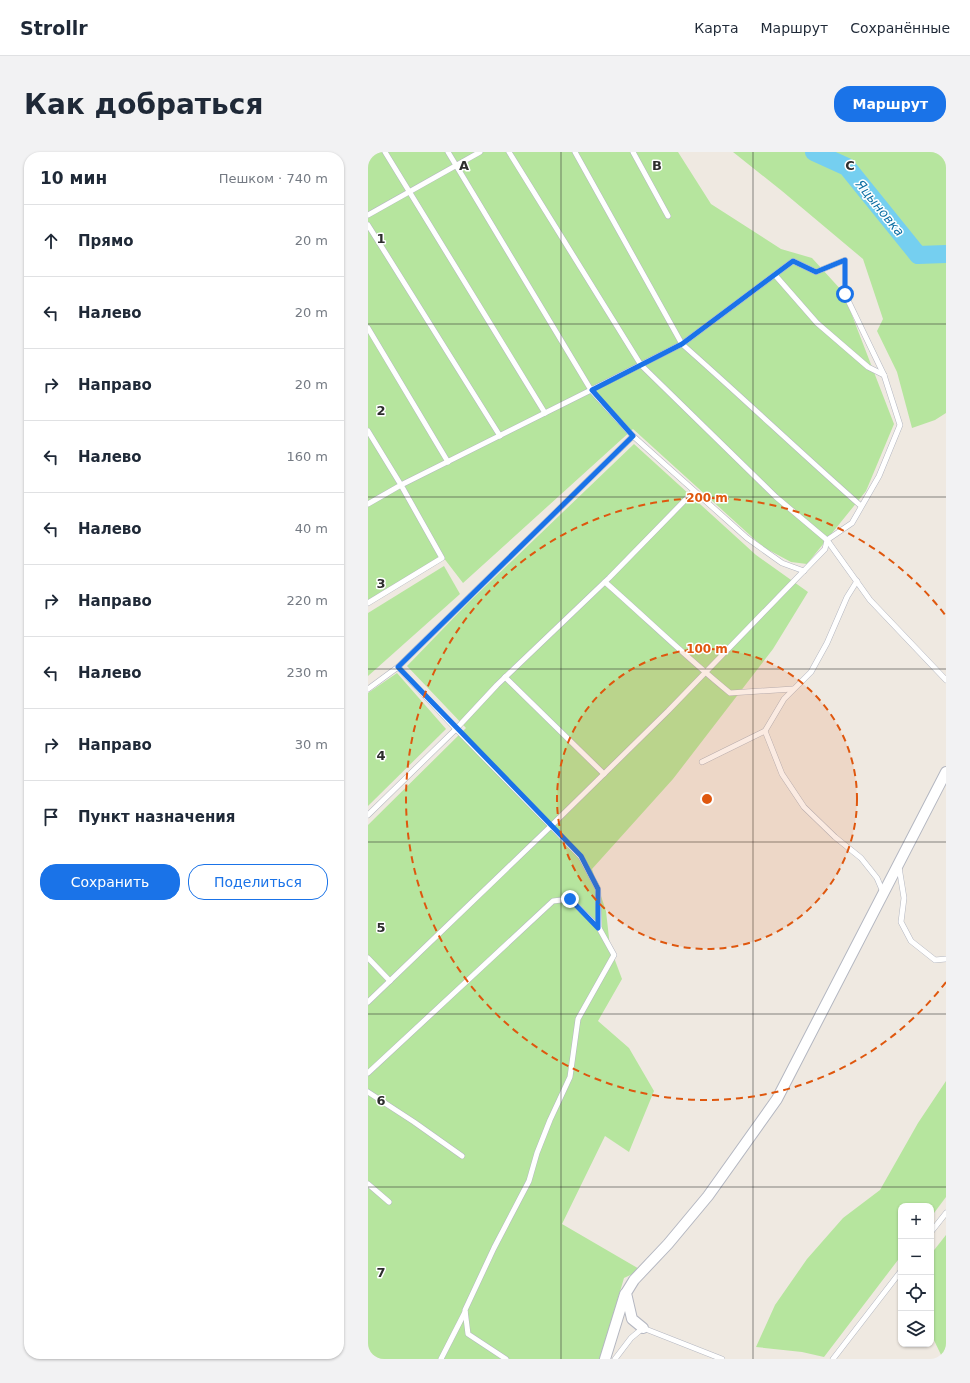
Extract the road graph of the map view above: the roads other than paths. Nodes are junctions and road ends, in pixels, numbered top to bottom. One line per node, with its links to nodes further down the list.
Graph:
1 (385, 152): 8 (lane)
2 (448, 152): 7 (lane)
3 (480, 152): 7 (lane)
4 (509, 152): 15 (lane)
5 (575, 152): 14 (lane)
6 (633, 152): 10 (lane)
7 (456, 166): 8 (lane); 17 (lane)
8 (409, 192): 9 (lane); 18 (lane)
9 (368, 215)
10 (668, 216)
11 (368, 225): 20 (lane)
12 (775, 275): 14 (lane); 16 (lane); 16 (lane)
13 (368, 328): 22 (lane)
14 (682, 344): 15 (lane); 26 (lane)
15 (641, 365): 17 (lane); 27 (lane)
16 (884, 375): 26 (lane)
17 (592, 390): 18 (lane); 21 (lane)
18 (544, 413): 20 (lane)
19 (368, 431): 23 (lane)
20 (500, 436): 22 (lane)
21 (633, 436): 24 (lane); 32 (lane)
22 (448, 462): 23 (lane)
23 (401, 485): 25 (lane); 31 (lane)
24 (694, 491): 28 (lane); 30 (lane)
25 (368, 504)
26 (861, 506): 27 (lane)
27 (827, 540): 28 (lane); 29 (lane)
28 (804, 571): 33 (lane)
29 (857, 581): 35 (lane); 37 (lane)
30 (605, 582): 33 (lane); 34 (lane)
31 (368, 603)
32 (398, 667): 36 (lane); 38 (lane)
33 (705, 673): 37 (lane); 42 (lane)
34 (505, 677): 38 (lane); 42 (lane)
35 (946, 680)
36 (368, 689)
37 (793, 689): 39 (lane)
38 (456, 729): 43 (lane); 44 (lane)
39 (766, 731): 40 (lane); 46 (lane)
40 (702, 762)
41 (946, 772): 45 (street)
42 (604, 774): 44 (lane)
43 (368, 814)
44 (551, 826): 47 (lane); 50 (lane)
45 (898, 864): 46 (street); 49 (lane)
46 (883, 893): 60 (street)
47 (598, 928): 52 (lane); 61 (lane)
48 (368, 958): 50 (lane)
49 (946, 959)
50 (390, 981): 51 (lane)
51 (368, 1002)
52 (368, 1073)
53 (368, 1092): 54 (lane)
54 (462, 1156)
55 (368, 1184): 56 (lane)
56 (388, 1202)
57 (946, 1213): 58 (lane)
58 (934, 1228)
59 (898, 1275): 68 (lane)
60 (626, 1293): 62 (street); 65 (street)
61 (465, 1310): 63 (lane); 64 (lane)
62 (643, 1328): 66 (lane); 67 (lane)
63 (441, 1359)
64 (506, 1359)
65 (605, 1359)
66 (614, 1359)
67 (722, 1359)
68 (833, 1359)

